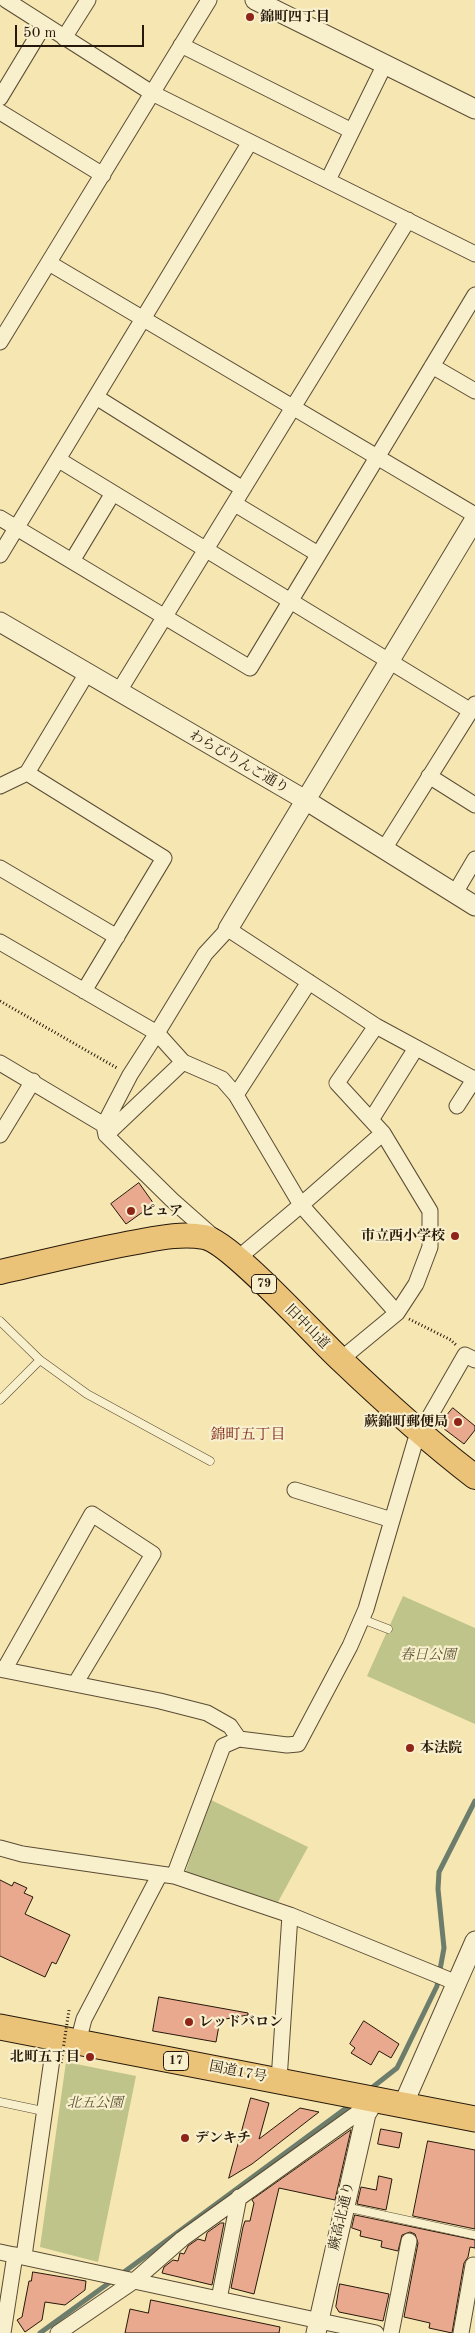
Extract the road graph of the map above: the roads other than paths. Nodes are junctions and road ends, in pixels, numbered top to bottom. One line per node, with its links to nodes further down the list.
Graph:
1 (88, 0): 6 (street)
2 (209, 0): 7 (street)
3 (255, 0): 8 (street)
4 (12, 1): 5 (street)
5 (44, 25): 6 (street); 10 (street)
6 (64, 38): 9 (street)
7 (181, 46): 9 (street); 13 (street)
8 (385, 64): 11 (street); 13 (street)
9 (152, 93): 14 (street); 15 (street)
10 (0, 98)
11 (475, 109)
12 (0, 112): 15 (street)
13 (352, 131): 16 (street)
14 (250, 142): 16 (street); 21 (street)
15 (103, 175): 19 (street)
16 (328, 180): 17 (street)
17 (408, 220): 18 (street); 26 (street)
18 (475, 254)
19 (49, 263): 21 (street); 22 (street)
20 (475, 294): 23 (street)
21 (143, 319): 25 (street); 26 (street)
22 (0, 342)
23 (432, 366): 24 (street); 27 (street)
24 (475, 391)
25 (96, 397): 28 (street); 29 (street)
26 (294, 408): 27 (street); 29 (street)
27 (378, 457): 32 (street); 37 (street)
28 (59, 460): 30 (street); 35 (street)
29 (243, 490): 31 (street)
30 (114, 493): 36 (street); 39 (street)
31 (235, 504): 36 (street); 37 (street)
32 (475, 515)
33 (0, 518): 35 (street)
34 (475, 519): 43 (street)
35 (16, 528): 38 (street); 39 (street)
36 (207, 550): 40 (street); 41 (street)
37 (318, 554): 40 (street)
38 (0, 556)
39 (72, 561): 41 (street)
40 (290, 601): 41 (street); 43 (street)
41 (164, 617): 45 (street)
42 (0, 622): 44 (street, わらびりんご通り)
43 (390, 662): 46 (street); 50 (street)
44 (87, 673): 45 (street, わらびりんご通り); 47 (street)
45 (119, 691): 50 (street, わらびりんご通り)
46 (473, 707): 48 (street)
47 (27, 773): 49 (street); 58 (street)
48 (429, 776): 51 (street); 52 (street)
49 (0, 786)
50 (307, 802): 52 (street, わらびりんご通り); 57 (street)
51 (475, 805)
52 (384, 849): 55 (street, わらびりんご通り)
53 (475, 859): 55 (street)
54 (0, 868): 58 (street)
55 (455, 893): 56 (street, わらびりんご通り)
56 (475, 906)
57 (228, 929): 60 (street); 63 (street)
58 (117, 937): 61 (street)
59 (0, 942): 61 (street)
60 (309, 982): 62 (street); 69 (street)
61 (84, 991): 63 (street)
62 (376, 1026): 64 (street); 71 (street)
63 (157, 1033): 66 (street); 72 (street)
64 (416, 1048): 67 (street); 71 (street)
65 (0, 1062): 68 (street)
66 (183, 1062): 69 (street); 72 (street)
67 (475, 1078): 70 (street)
68 (33, 1081): 72 (street); 74 (street)
69 (236, 1095): 75 (street)
70 (457, 1106)
71 (371, 1120): 73 (street)
72 (105, 1130): 76 (street)
73 (383, 1133): 75 (street); 78 (street)
74 (0, 1135)
75 (300, 1205): 76 (street); 78 (street)
76 (229, 1252): 77 (main road, 旧中山道 / 79); 82 (main road, 旧中山道 / 79)
77 (0, 1272)
78 (397, 1313): 82 (street)
79 (0, 1321): 81 (lane)
80 (470, 1358): 84 (street)
81 (40, 1360): 83 (lane); 85 (lane)
82 (340, 1360): 84 (main road, 旧中山道 / 79)
83 (0, 1400)
84 (420, 1432): 86 (main road, 旧中山道 / 79); 88 (street)
85 (210, 1461)
86 (475, 1477)
87 (295, 1490): 88 (street)
88 (392, 1520): 89 (street)
89 (362, 1619): 90 (lane); 93 (street)
90 (388, 1629)
91 (2, 1670): 92 (street); 92 (street)
92 (75, 1684): 93 (street)
93 (240, 1739): 95 (street)
94 (0, 1848): 95 (street)
95 (167, 1875): 96 (street); 100 (street)
96 (290, 1915): 98 (street); 101 (street)
97 (475, 1941): 98 (street)
98 (452, 1981): 104 (street)
99 (0, 2027): 100 (highway, 国道17号 / 17)
100 (66, 2040): 101 (highway, 国道17号 / 17); 105 (street)
101 (279, 2080): 102 (highway, 国道17号 / 17)
102 (365, 2099): 104 (highway, 国道17号 / 17); 107 (street); 108 (street, 蕨高北通り)
103 (0, 2102): 105 (lane)
104 (403, 2105): 106 (highway, 国道17号 / 17)
105 (44, 2111): 111 (street)
106 (475, 2119)
107 (239, 2197): 113 (street); 114 (street)
108 (344, 2207): 109 (lane); 115 (street, 蕨高北通り)
109 (475, 2235)
110 (410, 2241): 119 (street)
111 (13, 2254): 113 (street); 116 (street)
112 (473, 2265): 120 (street)
113 (131, 2280): 114 (street); 117 (street)
114 (219, 2299): 115 (street)
115 (317, 2327): 118 (street)
116 (3, 2333)
117 (58, 2333)
118 (376, 2333)
119 (390, 2333)
120 (461, 2333)

